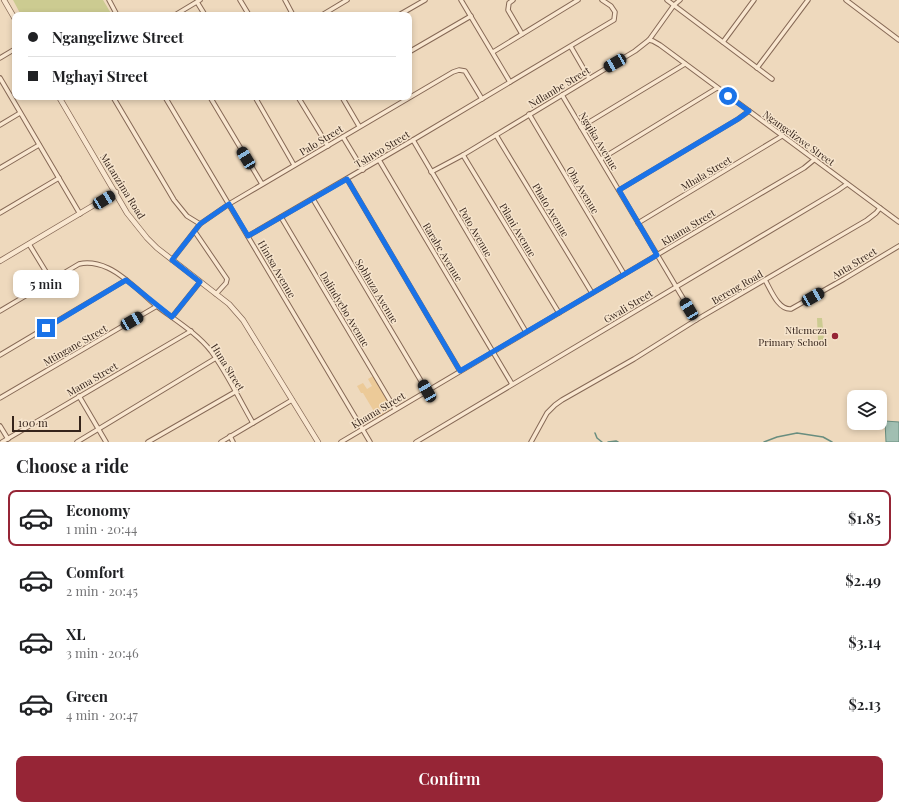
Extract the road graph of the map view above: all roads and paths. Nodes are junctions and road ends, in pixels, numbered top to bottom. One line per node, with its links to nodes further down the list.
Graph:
1 (4, 0): 25 (street)
2 (109, 0): 18 (street)
3 (240, 0): 21 (street)
4 (285, 0): 22 (street)
5 (347, 0): 23 (street)
6 (425, 0): 24 (street)
7 (461, 0): 26 (street)
8 (513, 0): 27 (street)
9 (578, 0): 27 (street)
10 (602, 0): 31 (street, Tshiwo Street)
11 (667, 0): 17 (street)
12 (680, 0): 17 (street, Ndlambe Street)
13 (754, 0): 30 (street)
14 (808, 0): 37 (street)
15 (846, 0): 29 (street)
16 (199, 1): 19 (street); 20 (street)
17 (674, 5): 28 (street, Ndlambe Street); 30 (street)
18 (116, 12)
19 (180, 12)
20 (204, 12)
21 (247, 12)
22 (291, 12)
23 (327, 12)
24 (405, 12)
25 (12, 14)
26 (471, 16): 32 (street); 34 (street)
27 (522, 34): 34 (street)
28 (649, 40): 36 (street, Ngangelizwe Street); 38 (street, Ndlambe Street)
29 (899, 40)
30 (723, 42): 37 (street)
31 (571, 47): 38 (street); 41 (street, Tshiwo Street)
32 (412, 50)
33 (12, 52): 35 (street)
34 (493, 52): 41 (street)
35 (0, 58)
36 (685, 64): 42 (street, Ngangelizwe Street); 61 (street)
37 (757, 68): 40 (street)
38 (589, 78): 43 (street, Ndlambe Street)
39 (0, 79): 45 (street)
40 (772, 79)
41 (510, 82): 46 (street, Tshiwo Street)
42 (717, 88): 56 (street, Ngangelizwe Street); 69 (street)
43 (562, 95): 58 (street, Ndlambe Street); 61 (street, Ngqika Avenue)
44 (412, 96): 46 (street, Palo Street)
45 (12, 99)
46 (482, 99): 65 (street, Tshiwo Street)
47 (12, 100): 57 (street)
48 (60, 100): 81 (street, Matanzima Road)
49 (116, 100): 90 (street)
50 (167, 100): 83 (street, Hintsa Avenue)
51 (212, 100): 78 (street)
52 (257, 100): 72 (street)
53 (300, 100): 67 (street)
54 (344, 100): 60 (street)
55 (404, 100): 60 (street, Palo Street)
56 (749, 111): 63 (street, Ngangelizwe Street); 80 (street)
57 (20, 113): 59 (street); 66 (street)
58 (529, 114): 62 (street, Ndlambe Street); 98 (street, Oba Avenue)
59 (0, 125)
60 (359, 126): 64 (street, Palo Street)
61 (581, 127): 69 (street, Ngqika Avenue)
62 (496, 135): 68 (street, Ndlambe Street); 104 (street, Phato Avenue)
63 (782, 136): 70 (street, Ngangelizwe Street); 89 (street, Mhala Street)
64 (343, 137): 67 (street, Palo Street); 74 (street)
65 (413, 140): 71 (street, Tshiwo Street); 75 (street, Poto Avenue)
66 (39, 145): 73 (street); 76 (street)
67 (328, 146): 72 (street, Palo Street)
68 (463, 154): 75 (street, Ndlambe Street); 108 (street, Pilani Avenue)
69 (601, 159): 80 (street, Ngqika Avenue)
70 (815, 159): 79 (street, Ngangelizwe Street); 95 (street, Khama Street)
71 (379, 160): 74 (street, Tshiwo Street); 113 (street, Rarabe Avenue)
72 (294, 165): 78 (street, Palo Street)
73 (0, 168)
74 (363, 170): 77 (street, Tshiwo Street)
75 (432, 172): 112 (street, Poto Avenue)
76 (59, 178): 85 (street); 86 (street)
77 (347, 179): 82 (street, Tshiwo Street); 116 (street)
78 (262, 184): 83 (street, Palo Street)
79 (847, 184): 84 (street, Ngangelizwe Street); 103 (street, Gwali Street)
80 (619, 190): 89 (street, Ngqika Avenue)
81 (116, 192): 86 (street); 96 (street, Matanzima Road)
82 (313, 198): 87 (street, Tshiwo Street); 118 (street, Sobhuza Avenue)
83 (229, 204): 90 (street, Palo Street); 92 (street, Hintsa Avenue)
84 (880, 208): 88 (street, Ngangelizwe Street); 101 (street, Bereng Road)
85 (0, 213)
86 (80, 214): 93 (street)
87 (281, 217): 92 (street, Tshiwo Street); 123 (street, Dalindyebo Avenue)
88 (899, 222)
89 (638, 223): 95 (street, Ngqika Avenue)
90 (200, 224): 91 (street, Palo Street)
91 (194, 232): 96 (street, Palo Street); 105 (street)
92 (248, 236): 127 (street, Hintsa Avenue)
93 (29, 244): 97 (street); 99 (street)
94 (899, 246): 101 (street, Anta Street)
95 (657, 255): 98 (street, Khama Street); 103 (street, Ngqika Avenue)
96 (172, 260): 102 (street, Matanzima Road)
97 (0, 261)
98 (624, 274): 104 (street, Khama Street)
99 (50, 280): 100 (street, Huna Street); 107 (street, Huna Street)
100 (126, 280): 106 (street, Huna Street); 114 (street)
101 (765, 280): 110 (street, Bereng Road)
102 (200, 282): 105 (street, Matanzima Road); 109 (street)
103 (676, 287): 110 (street, Ngqika Avenue); 117 (street, Gwali Street)
104 (592, 293): 108 (street, Khama Street)
105 (216, 294): 122 (street, Matanzima Road)
106 (157, 306): 109 (street, Huna Street); 121 (street, Mtingane Street)
107 (0, 310)
108 (559, 313): 112 (street, Khama Street)
109 (172, 317): 111 (street, Huna Street)
110 (696, 320): 140 (street, Bereng Road)
111 (191, 331): 115 (street, Huna Street); 120 (street, Mama Street)
112 (526, 332): 113 (street, Khama Street)
113 (493, 352): 116 (street, Khama Street); 117 (street, Rarabe Avenue)
114 (0, 355)
115 (216, 358): 119 (street, Huna Street); 126 (street)
116 (460, 371): 118 (street, Khama Street)
117 (512, 384): 139 (street, Gwali Street)
118 (427, 391): 123 (street, Khama Street)
119 (235, 392): 124 (street, Huna Street); 133 (street)
120 (79, 396): 126 (street); 129 (street, Mama Street)
121 (0, 398)
122 (292, 400): 124 (street); 136 (street, Matanzima Road)
123 (395, 409): 127 (street, Khama Street)
124 (252, 423): 128 (street)
125 (0, 426): 129 (street)
126 (98, 429): 131 (street); 132 (street)
127 (362, 429): 137 (street, Khama Street); 138 (street)
128 (230, 436): 134 (street); 135 (street)
129 (8, 439): 130 (street, Mama Street)
130 (2, 442)
131 (76, 442)
132 (106, 442)
133 (148, 442)
134 (221, 442)
135 (233, 442)
136 (318, 442)
137 (341, 442)
138 (370, 442)
139 (416, 442)
140 (531, 442)

